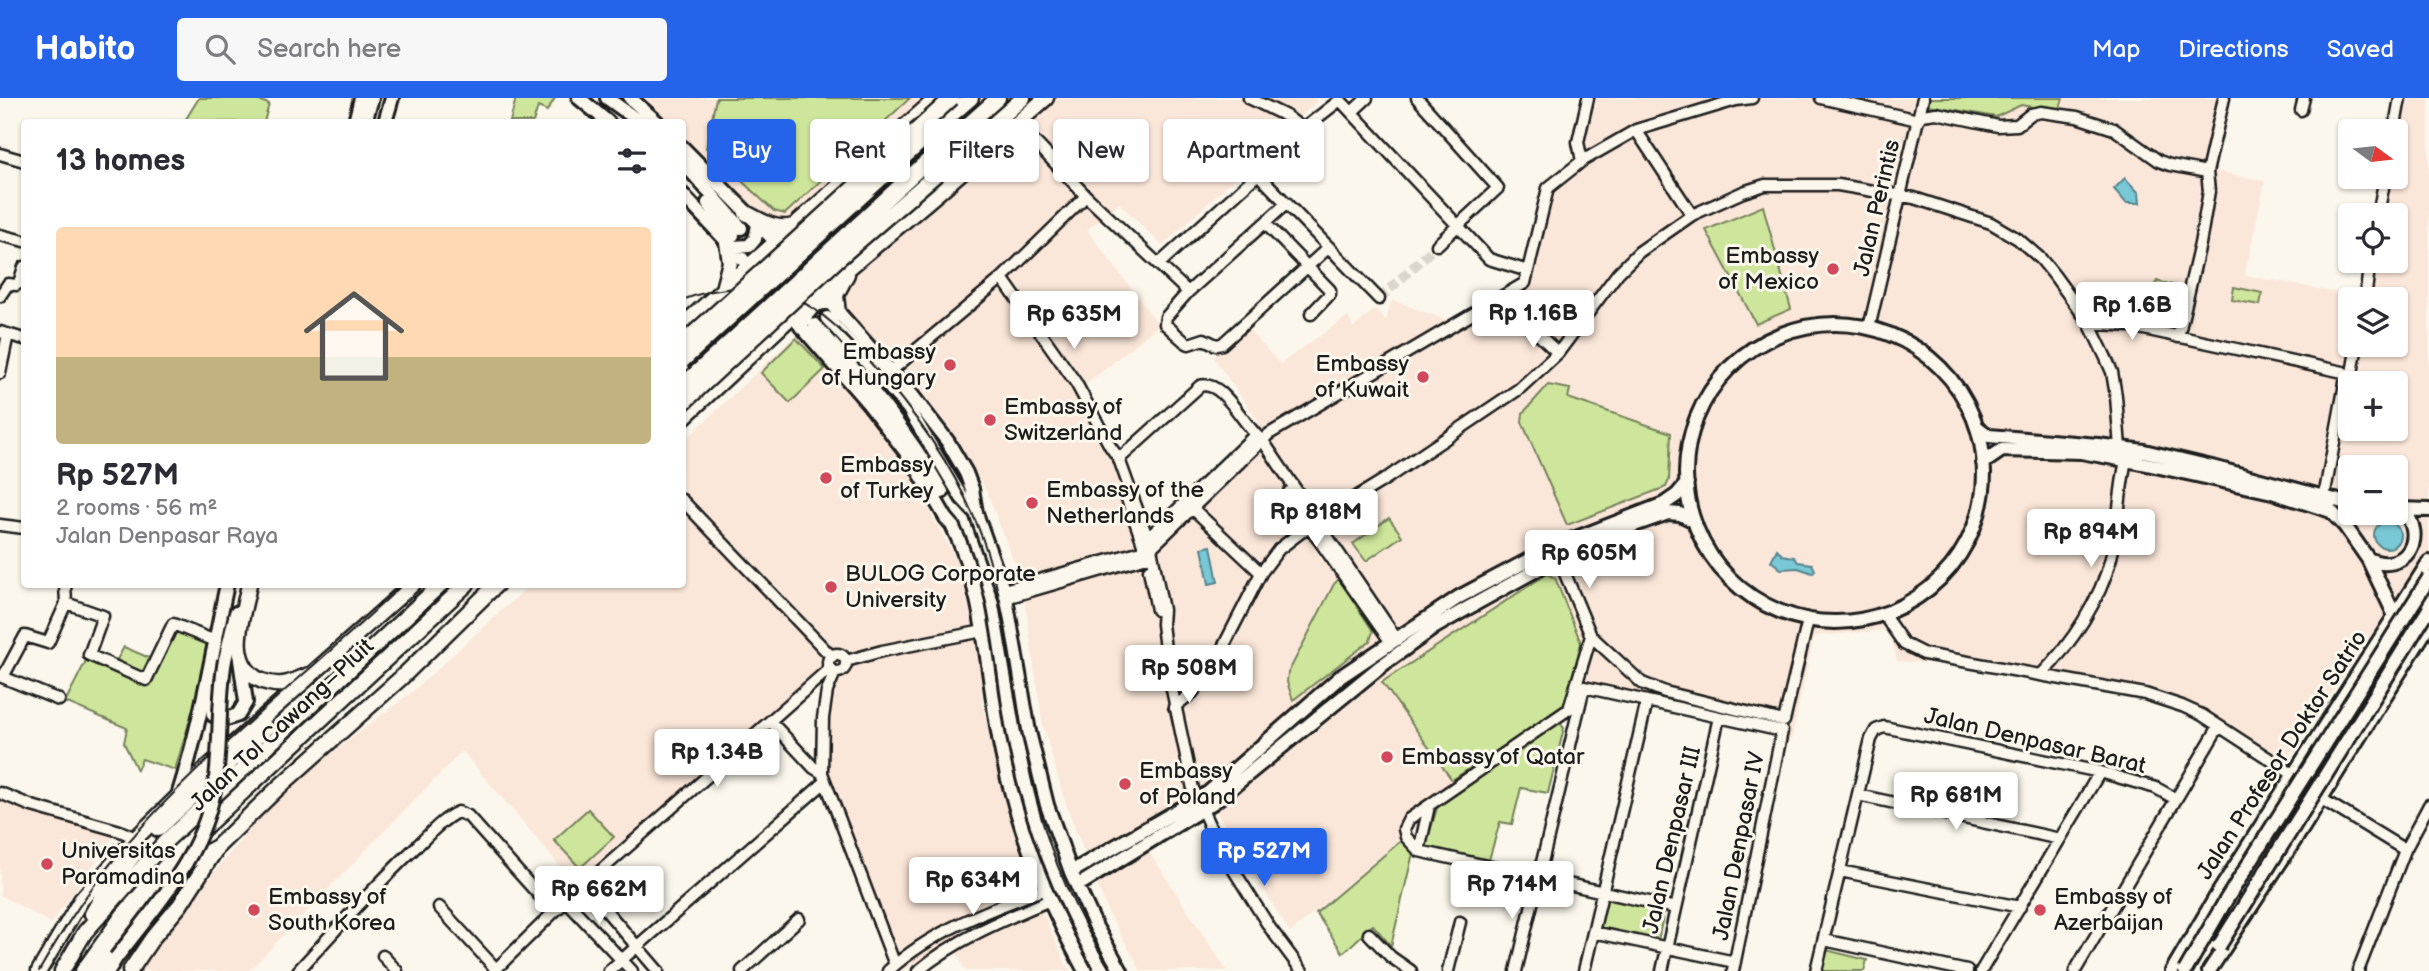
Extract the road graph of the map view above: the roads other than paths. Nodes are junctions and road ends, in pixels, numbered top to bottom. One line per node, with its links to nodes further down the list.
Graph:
1 (361, 98): 26 (main road)
2 (372, 98): 27 (main road)
3 (380, 98): 28 (main road)
4 (392, 98): 29 (main road)
5 (607, 98): 33 (main road)
6 (937, 98): 40 (highway)
7 (952, 98): 99 (highway, bridge)
8 (971, 98): 101 (highway, bridge)
9 (998, 98): 105 (highway, bridge)
10 (1023, 98): 106 (highway, bridge)
11 (1046, 98): 35 (highway)
12 (1249, 98): 36 (street)
13 (1367, 98): 25 (street)
14 (1417, 98): 69 (street)
15 (1588, 98): 46 (street)
16 (1752, 98): 41 (street)
17 (1821, 98): 39 (street)
18 (1923, 98): 39 (street, Jalan Perintis)
19 (2224, 98): 48 (street)
20 (2304, 98): 24 (street)
21 (2400, 98): 38 (street)
22 (587, 100): 30 (main road); 31 (main road); 32 (main road)
23 (630, 100): 34 (main road)
24 (2301, 110)
25 (1352, 112): 37 (street); 69 (street)
26 (356, 119)
27 (366, 119)
28 (374, 119)
29 (386, 119)
30 (605, 119)
31 (612, 119)
32 (622, 119)
33 (636, 119)
34 (653, 119)
35 (1023, 119)
36 (1290, 119)
37 (1316, 119)
38 (2396, 119)
39 (1918, 120): 48 (street); 58 (street, Jalan Perintis)
40 (910, 122)
41 (1636, 130): 46 (street); 63 (street)
42 (1039, 146): 59 (street)
43 (686, 151): 62 (main road)
44 (0, 154): 45 (street)
45 (21, 160)
46 (1582, 161): 81 (street)
47 (686, 167): 71 (main road)
48 (2207, 172): 97 (street)
49 (686, 178): 66 (main road)
50 (844, 182): 68 (highway)
51 (858, 182): 64 (highway)
52 (893, 182): 57 (highway)
53 (951, 182): 57 (highway)
54 (1249, 182): 77 (street)
55 (1266, 182): 61 (street)
56 (686, 187): 66 (main road)
57 (939, 192): 64 (highway)
58 (1900, 195): 63 (street); 93 (street); 95 (street, Jalan Perintis)
59 (1086, 196): 77 (street); 83 (street)
60 (686, 197): 71 (main road)
61 (1287, 203): 65 (street); 75 (street)
62 (746, 213): 67 (main road); 68 (highway)
63 (1692, 215): 100 (street)
64 (904, 222): 76 (highway); 79 (highway)
65 (1265, 223): 80 (street); 85 (street)
66 (724, 224): 71 (main road)
67 (758, 225): 71 (main road); 73 (main road)
68 (794, 225): 73 (highway)
69 (1457, 226): 74 (street); 81 (street)
70 (0, 235): 72 (street)
71 (734, 238): 78 (main road); 84 (highway)
72 (21, 240)
73 (776, 242): 76 (main road); 78 (highway)
74 (1437, 245)
75 (1329, 247): 80 (street); 88 (street)
76 (794, 262): 89 (main road)
77 (1159, 264): 85 (street)
78 (749, 266): 84 (highway); 91 (main road)
79 (851, 266): 89 (highway); 89 (highway)
80 (1308, 267): 85 (street); 90 (street)
81 (1528, 271): 86 (street)
82 (21, 277): 87 (street)
83 (1002, 278): 103 (street); 111 (street)
84 (722, 290): 92 (highway)
85 (1188, 292)
86 (1510, 293): 100 (street); 110 (street)
87 (0, 296)
88 (1379, 299)
89 (828, 307): 91 (highway); 103 (main road); 123 (main road)
90 (1311, 314)
91 (797, 321): 107 (highway); 128 (main road)
92 (686, 322)
93 (2089, 323): 97 (street); 112 (street)
94 (815, 325): 128 (main road)
95 (1869, 328): 109 (main road); 116 (main road)
96 (4, 333): 98 (street); 102 (street)
97 (2178, 337): 104 (street)
98 (21, 338)
99 (686, 340)
100 (1558, 353): 126 (street)
101 (686, 357)
102 (0, 365)
103 (891, 371): 123 (main road)
104 (2338, 371)
105 (686, 382)
106 (686, 400)
107 (686, 416)
108 (2338, 423): 117 (street)
109 (1977, 427): 112 (main road); 115 (main road)
110 (1261, 439): 113 (street); 120 (street); 126 (street)
111 (1110, 446): 113 (street); 130 (street)
112 (2120, 448): 117 (main road)
113 (1119, 459): 130 (street)
114 (2126, 460): 115 (main road); 132 (main road); 160 (street)
115 (1983, 463): 147 (main road)
116 (1687, 483): 125 (main road); 131 (main road)
117 (2325, 498): 118 (main road)
118 (2338, 501)
119 (686, 503): 156 (street)
120 (1189, 505): 130 (street); 134 (street)
121 (2408, 509): 122 (main road)
122 (2429, 510)
123 (976, 513): 144 (main road)
124 (2408, 515): 132 (main road)
125 (1694, 521): 131 (main road); 149 (main road)
126 (1312, 524): 134 (street); 153 (street)
127 (0, 525): 129 (street)
128 (952, 525): 151 (main road)
129 (21, 528)
130 (1148, 548): 144 (street); 165 (street)
131 (1556, 552): 152 (street); 153 (main road); 177 (main road)
132 (2368, 559): 148 (main road)
133 (2429, 562): 148 (main road, Jalan Profesor Doktor Satrio)
134 (1261, 573): 165 (street)
135 (2429, 578): 240 (main road, bridge)
136 (65, 588): 145 (street)
137 (226, 588): 154 (main road)
138 (246, 588): 211 (main road, bridge)
139 (246, 588): 155 (highway)
140 (408, 588): 161 (highway)
141 (437, 588): 203 (highway, Jalan Tol Cawang–Pluit)
142 (463, 588): 217 (highway, Jalan Tol Cawang–Pluit)
143 (494, 588): 184 (highway)
144 (1005, 594): 189 (main road)
145 (66, 603): 154 (street); 162 (street)
146 (2429, 609): 241 (main road, bridge)
147 (1883, 614): 149 (main road); 160 (street)
148 (2395, 616): 170 (main road, Jalan Profesor Doktor Satrio)
149 (1808, 620): 152 (street)
150 (2429, 625): 175 (main road)
151 (983, 631): 157 (street); 195 (main road)
152 (1591, 636): 178 (street)
153 (1393, 640): 177 (main road)
154 (215, 641): 158 (main road)
155 (239, 656): 158 (main road); 161 (highway)
156 (832, 657): 157 (street); 159 (street)
157 (846, 661): 159 (street)
158 (211, 670): 174 (main road)
159 (832, 670): 167 (street); 171 (street)
160 (2041, 674): 168 (street)
161 (312, 676): 174 (highway); 203 (highway)
162 (2, 677): 163 (street)
163 (59, 700)
164 (1647, 701): 166 (street, Jalan Denpasar IV); 191 (street, Jalan Denpasar IV); 194 (street)
165 (1174, 706): 177 (street)
166 (1719, 717): 199 (street, Jalan Denpasar III); 212 (street, Jalan Denpasar IV)
167 (770, 721): 171 (street); 192 (street)
168 (2219, 726): 170 (street); 176 (street)
169 (2099, 772): 173 (street, Jalan Denpasar Barat); 176 (street, Jalan Denpasar Barat); 183 (street)
170 (2294, 775): 180 (main road, Jalan Profesor Doktor Satrio)
171 (824, 778): 207 (street); 213 (street)
172 (0, 793): 182 (street)
173 (1858, 795): 183 (street); 188 (street)
174 (178, 796): 182 (highway)
175 (2320, 798): 181 (main road); 185 (street)
176 (2176, 799): 238 (street)
177 (1199, 805): 187 (main road); 190 (main road); 229 (street)
178 (1429, 806): 186 (street); 186 (street)
179 (2428, 808): 185 (street)
180 (2272, 809): 181 (main road); 239 (main road, Jalan Profesor Doktor Satrio)
181 (2302, 829): 242 (main road)
182 (136, 838): 215 (highway)
183 (2060, 839): 198 (street)
184 (218, 846): 218 (highway); 219 (highway)
185 (2405, 850): 243 (street)
186 (1419, 851): 191 (street)
187 (1089, 861): 189 (main road); 190 (main road)
188 (1840, 871): 198 (street); 206 (street)
189 (1071, 872): 193 (main road)
190 (1096, 874): 193 (main road)
191 (1538, 877): 194 (street); 232 (street)
192 (585, 886): 196 (street); 207 (street)
193 (1077, 886): 228 (main road)
194 (1603, 892): 199 (street); 204 (street)
195 (1047, 894): 213 (street); 226 (street); 227 (main road)
196 (567, 902): 200 (street); 210 (street)
197 (439, 907): 214 (street)
198 (2020, 907): 237 (street)
199 (1676, 908): 208 (street, Jalan Denpasar III)
200 (554, 912): 214 (street); 220 (street)
201 (799, 919): 225 (street)
202 (1460, 922): 231 (street)
203 (85, 932): 216 (highway, Jalan Tol Cawang–Pluit)
204 (1593, 932): 208 (street, Jalan Denpasar IV); 233 (street)
205 (1368, 934): 230 (street)
206 (1824, 940): 235 (street); 236 (street)
207 (637, 947): 210 (street); 224 (street)
208 (1667, 948): 212 (street, Jalan Denpasar IV); 234 (street, Jalan Denpasar III)
209 (383, 956): 221 (street)
210 (621, 960): 222 (street); 223 (street)
211 (110, 966)
212 (1734, 967)
213 (892, 968)
214 (495, 970)
215 (38, 971)
216 (62, 971)
217 (83, 971)
218 (95, 971)
219 (130, 971)
220 (298, 971)
221 (397, 971)
222 (609, 971)
223 (632, 971)
224 (658, 971)
225 (742, 971)
226 (918, 971)
227 (1085, 971)
228 (1121, 971)
229 (1302, 971)
230 (1411, 971)
231 (1448, 971)
232 (1516, 971)
233 (1584, 971)
234 (1662, 971)
235 (1816, 971)
236 (1967, 971)
237 (1982, 971)
238 (2075, 971)
239 (2172, 971)
240 (2185, 971)
241 (2204, 971)
242 (2209, 971)
243 (2358, 971)

